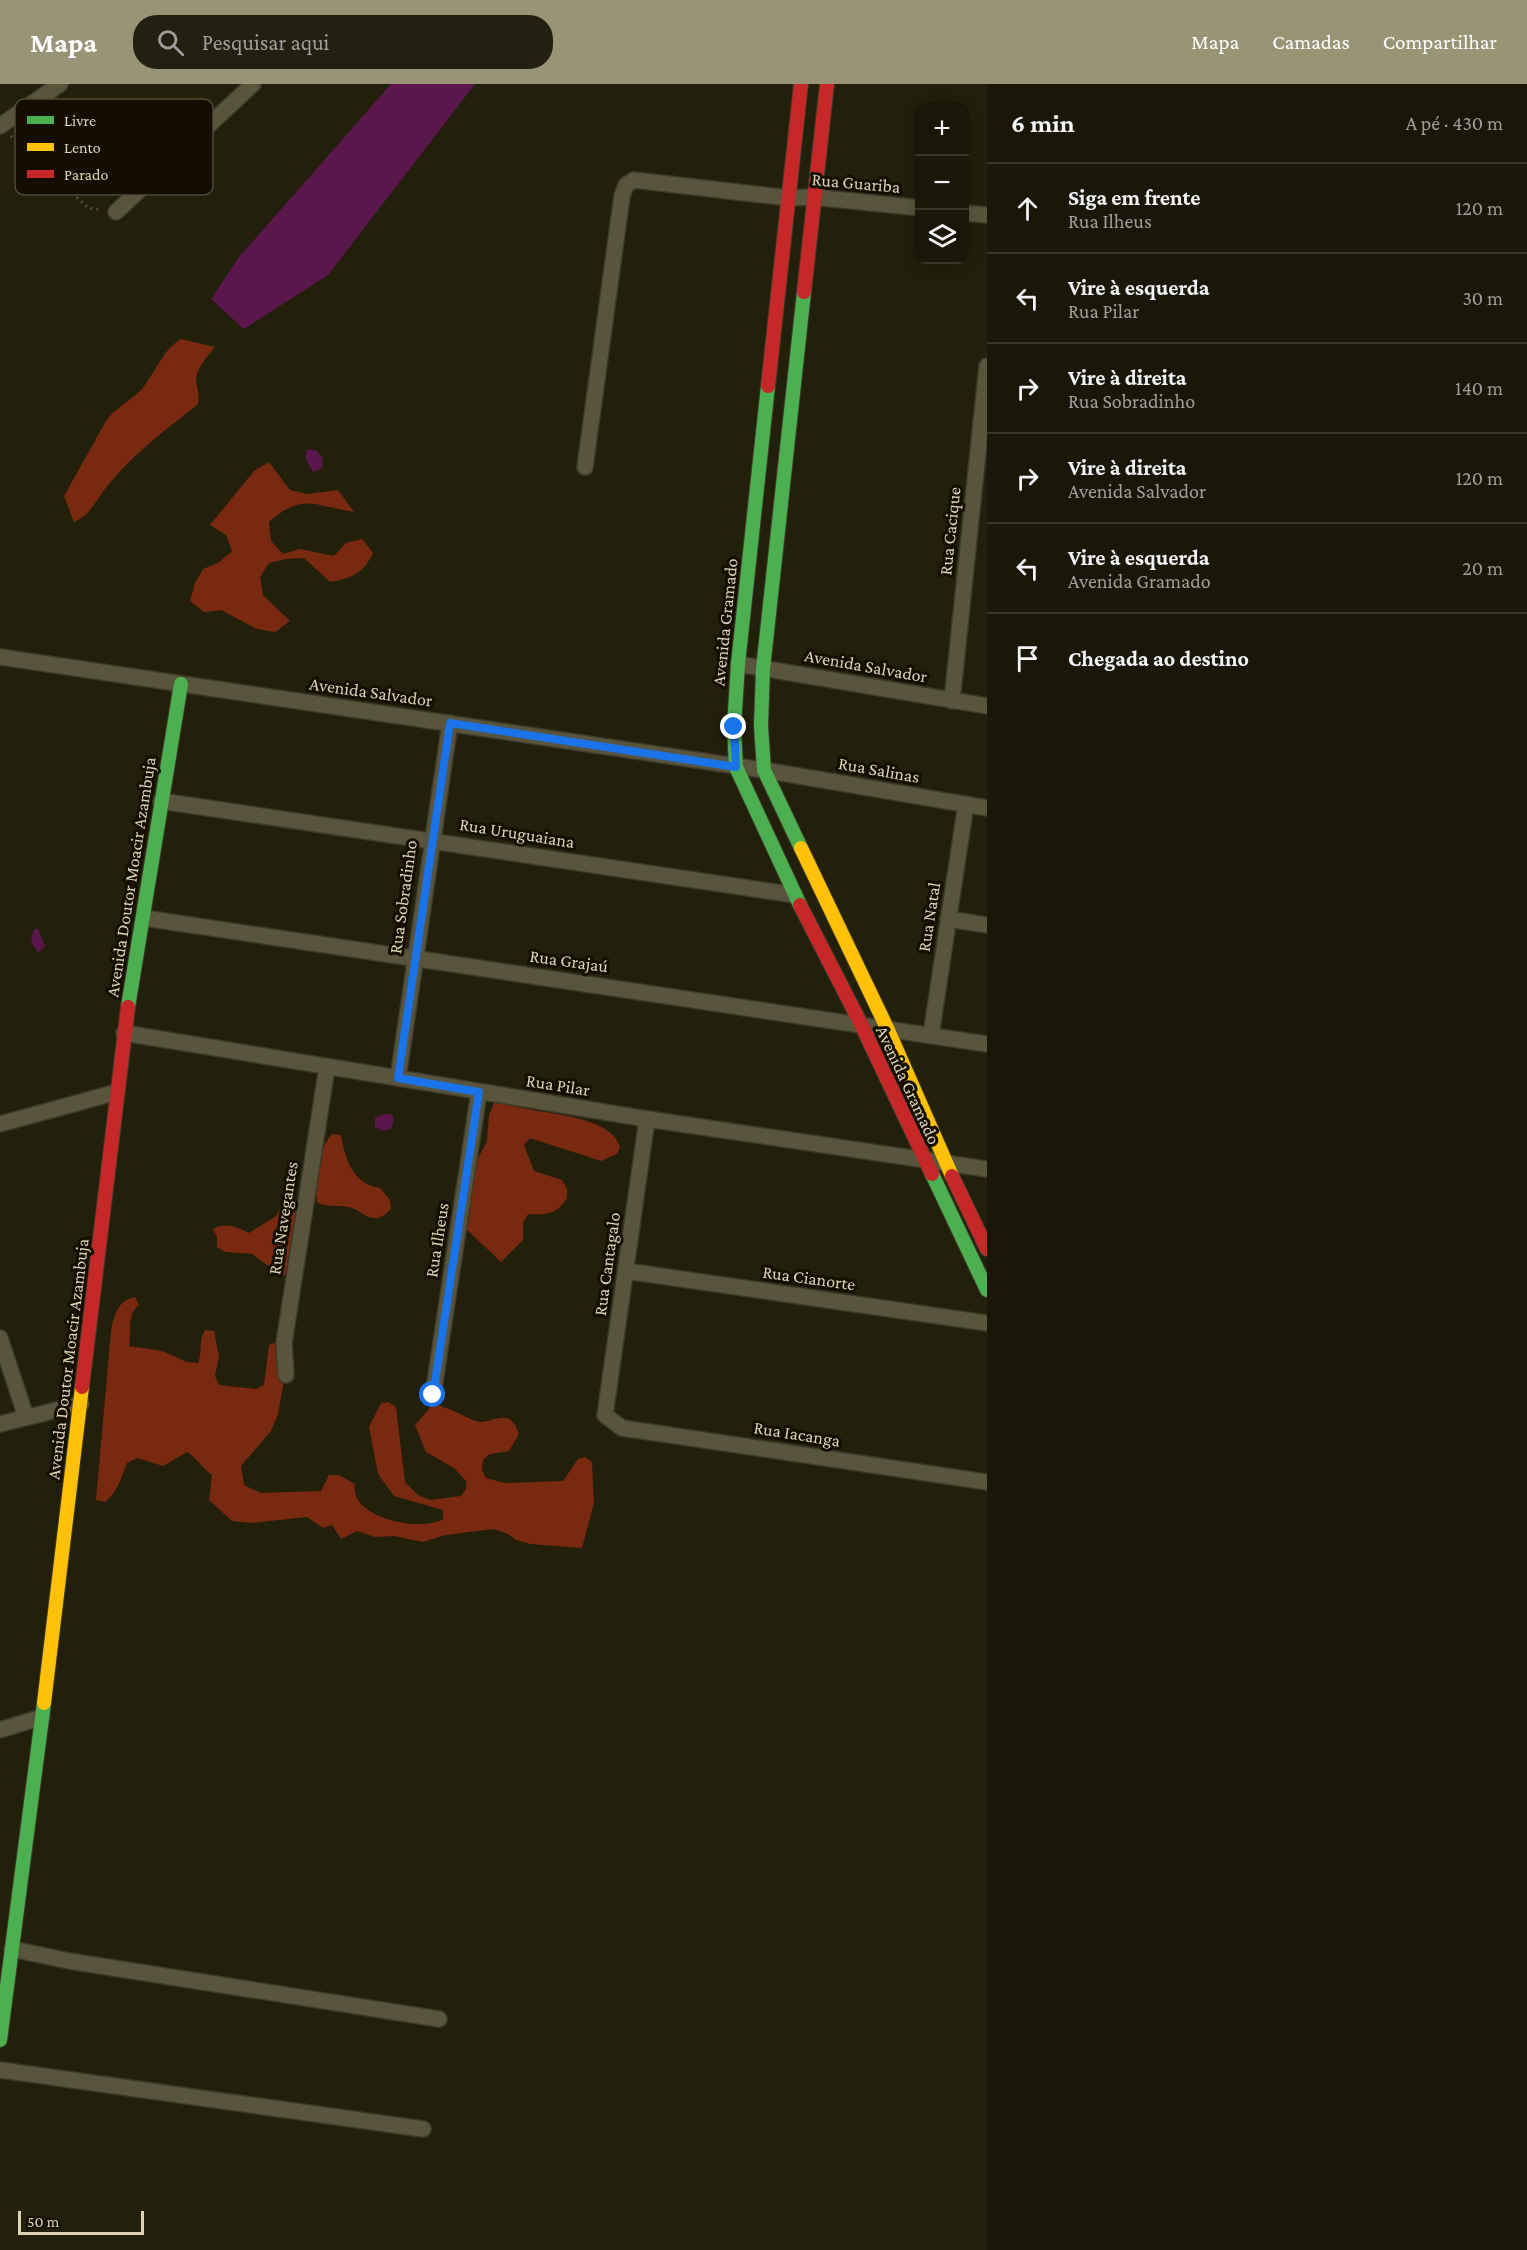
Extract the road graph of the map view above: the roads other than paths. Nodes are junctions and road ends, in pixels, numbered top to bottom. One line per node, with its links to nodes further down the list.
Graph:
1 (60, 84): 5 (street)
2 (254, 84): 7 (street)
3 (801, 84): 11 (street, Avenida Gramado)
4 (827, 84): 10 (street, Avenida Gramado)
5 (39, 99)
6 (15, 116): 8 (street)
7 (213, 122)
8 (1, 126)
9 (134, 195): 13 (street)
10 (813, 197): 11 (street, Rua Guariba); 12 (street, Rua Guariba); 20 (street, Avenida Gramado)
11 (789, 198): 17 (street, Rua Guariba); 19 (street, Avenida Gramado)
12 (915, 207)
13 (116, 212)
14 (969, 214): 15 (street)
15 (987, 216)
16 (987, 366): 22 (street, Rua Cacique)
17 (585, 467)
18 (0, 657): 21 (street, Avenida Salvador)
19 (738, 664): 20 (street, Avenida Salvador); 25 (street, Avenida Gramado)
20 (763, 669): 22 (street, Avenida Salvador); 26 (street, Avenida Gramado)
21 (181, 684): 24 (street, Avenida Salvador); 27 (street, Avenida Doutor Moacir Azambuja)
22 (952, 701): 23 (street, Avenida Salvador)
23 (987, 706)
24 (450, 723): 25 (street, Avenida Salvador); 30 (street, Rua Sobradinho)
25 (736, 767): 26 (street, Avenida Salvador); 31 (street, Avenida Gramado)
26 (764, 770): 28 (street, Rua Salinas); 37 (street, Avenida Gramado)
27 (161, 801): 30 (street, Rua Uruguaiana); 32 (street, Avenida Doutor Moacir Azambuja)
28 (966, 804): 29 (street, Rua Salinas); 33 (street, Rua Natal)
29 (987, 808)
30 (431, 840): 31 (street, Rua Uruguaiana); 35 (street, Rua Sobradinho)
31 (795, 895): 36 (street, Avenida Gramado)
32 (144, 918): 35 (street, Rua Grajaú); 38 (street, Avenida Doutor Moacir Azambuja)
33 (948, 919): 34 (street); 39 (street, Rua Natal)
34 (987, 926)
35 (414, 958): 36 (street, Rua Grajaú); 42 (street, Rua Sobradinho)
36 (861, 1024): 37 (street, Rua Grajaú); 47 (street, Avenida Gramado)
37 (888, 1030): 39 (street, Rua Grajaú); 48 (street, Avenida Gramado)
38 (124, 1033): 41 (street, Rua Pilar); 43 (street, Avenida Doutor Moacir Azambuja)
39 (930, 1035): 40 (street, Rua Grajaú)
40 (987, 1044)
41 (327, 1067): 42 (street, Rua Pilar); 55 (street, Rua Navegantes)
42 (398, 1078): 44 (street, Rua Pilar)
43 (117, 1092): 46 (street); 57 (street, Avenida Doutor Moacir Azambuja)
44 (479, 1092): 45 (street, Rua Pilar); 56 (street, Rua Ilheus)
45 (647, 1119): 47 (street, Rua Pilar); 51 (street, Rua Cantagalo)
46 (0, 1124)
47 (924, 1161): 48 (street, Rua Pilar); 52 (street, Avenida Gramado)
48 (946, 1163): 49 (street, Rua Pilar); 50 (street, Avenida Gramado)
49 (987, 1169)
50 (987, 1249)
51 (626, 1271): 53 (street, Rua Cianorte); 58 (street, Rua Cantagalo)
52 (987, 1290)
53 (987, 1323)
54 (0, 1338): 59 (street)
55 (286, 1375)
56 (433, 1395)
57 (81, 1404): 59 (street); 62 (street, Avenida Doutor Moacir Azambuja)
58 (605, 1415): 61 (street, Rua Iacanga)
59 (26, 1417): 60 (street)
60 (0, 1424)
61 (987, 1482)
62 (42, 1717): 63 (street); 64 (street, Avenida Doutor Moacir Azambuja)
63 (0, 1730)
64 (12, 1949): 65 (street); 66 (street, Avenida Doutor Moacir Azambuja)
65 (439, 2019)
66 (0, 2040)
67 (0, 2070): 68 (street)
68 (423, 2129)

